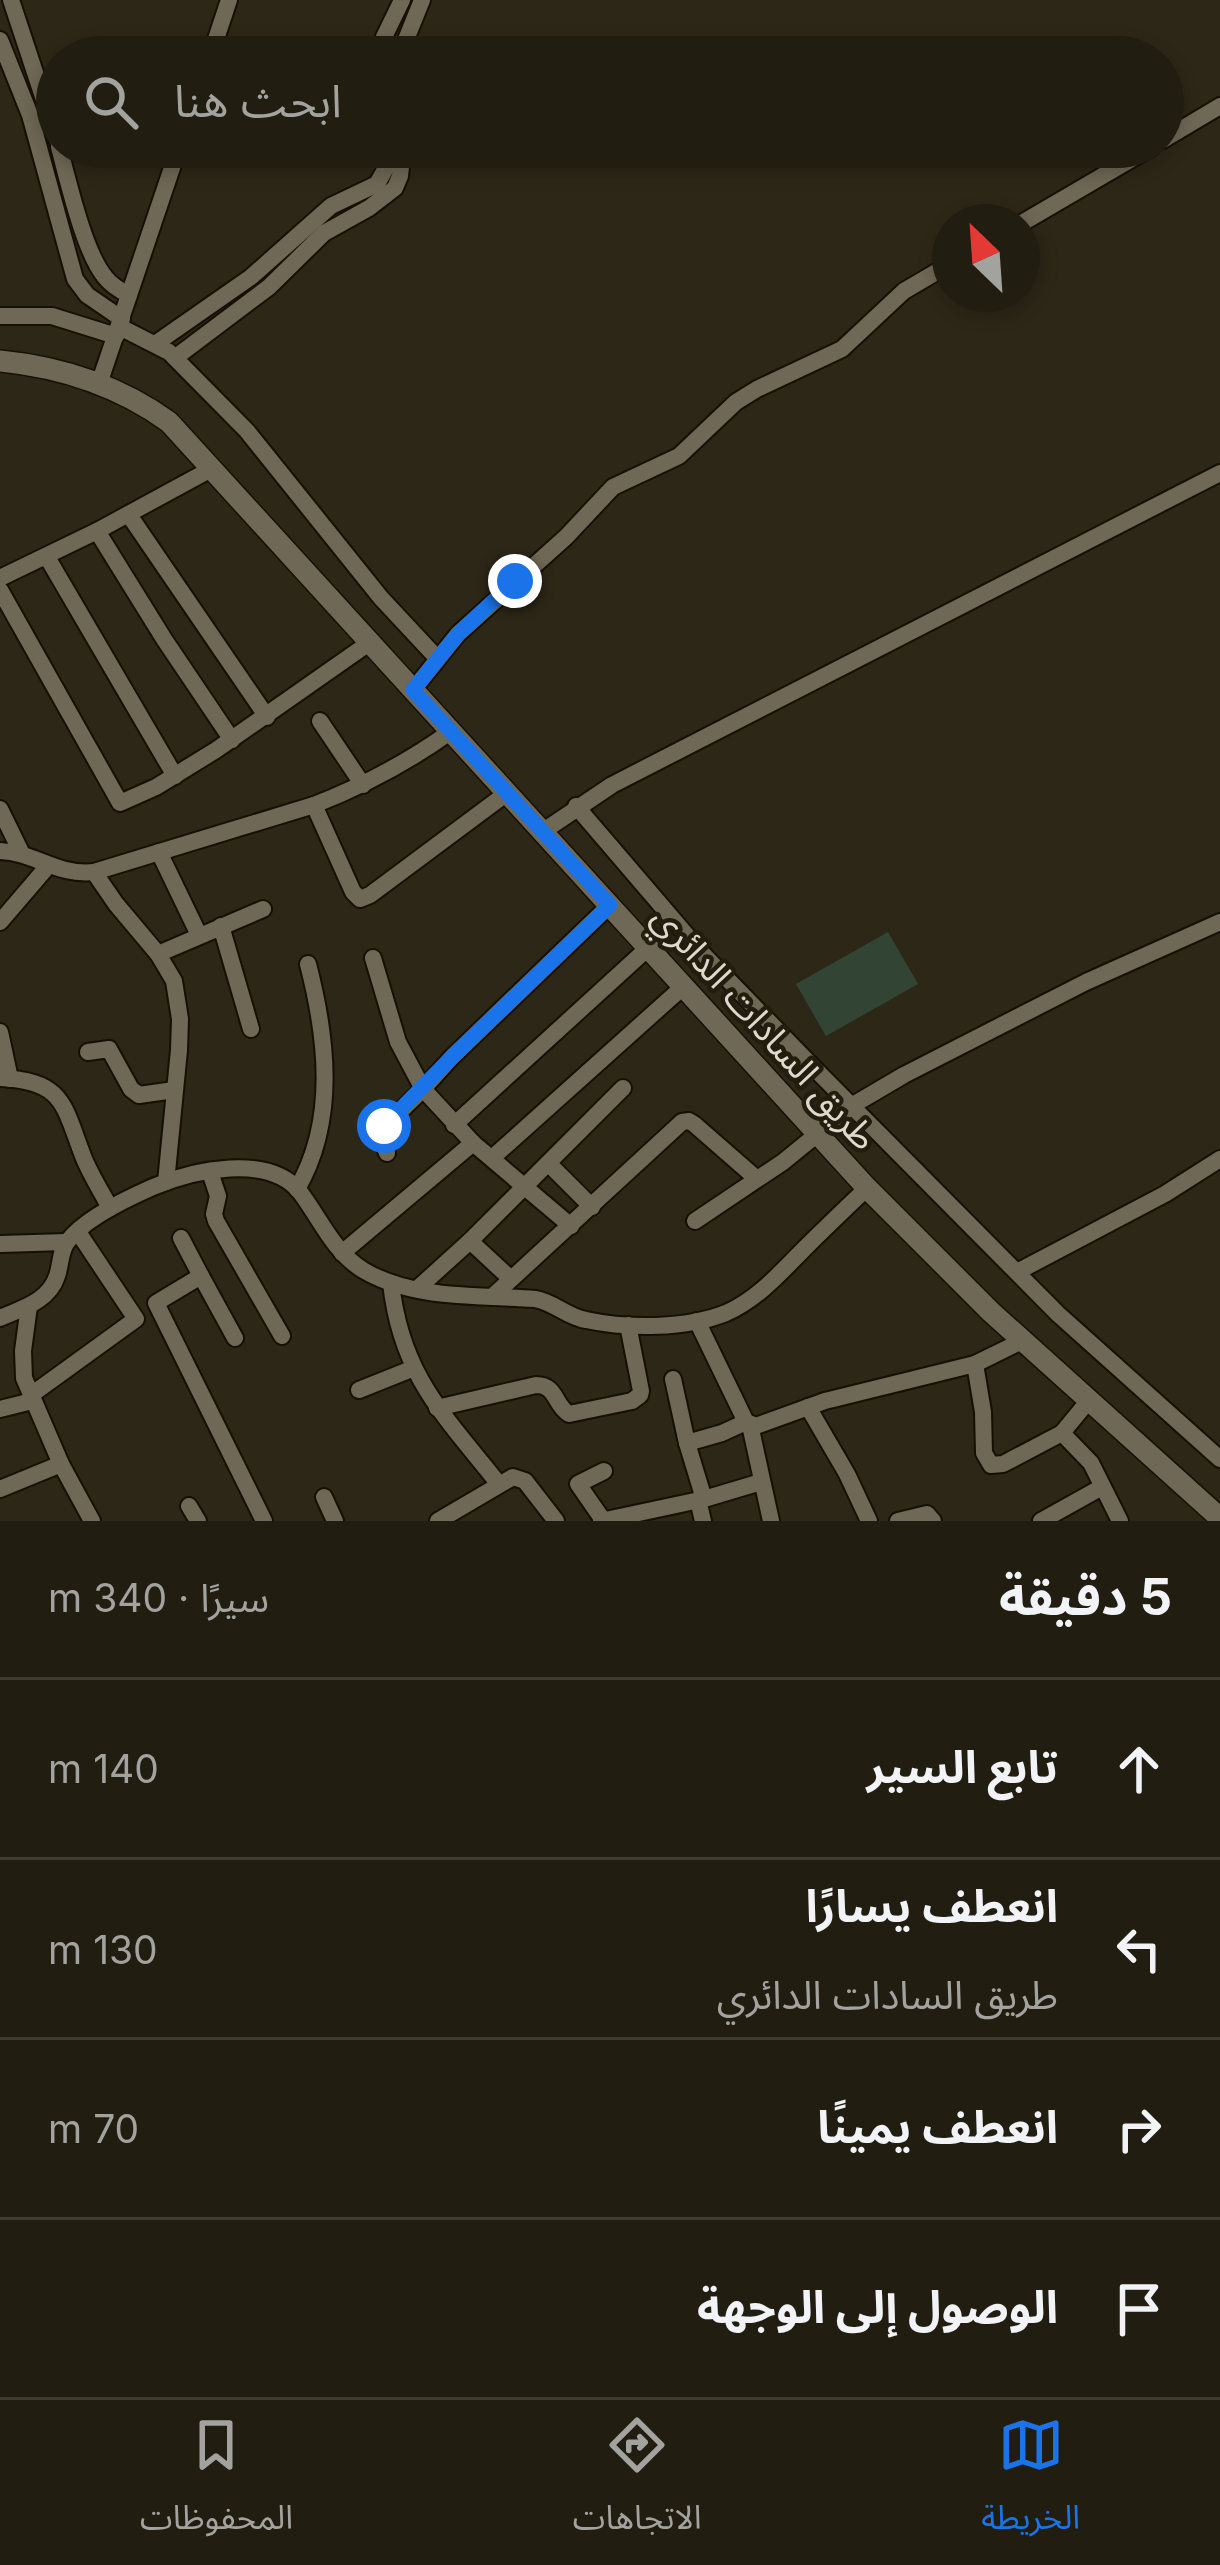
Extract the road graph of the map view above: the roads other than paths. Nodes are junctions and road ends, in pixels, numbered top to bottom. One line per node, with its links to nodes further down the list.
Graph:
1 (11, 0): 8 (street)
2 (230, 0): 4 (street)
3 (410, 6): 5 (street); 6 (street)
4 (217, 36)
5 (386, 36)
6 (404, 36)
7 (0, 40): 11 (street)
8 (36, 76)
9 (1220, 106): 10 (street)
10 (1184, 127)
11 (36, 137)
12 (45, 168): 22 (street)
13 (66, 168): 20 (street)
14 (172, 168): 20 (street)
15 (386, 168): 23 (street)
16 (401, 168): 24 (street)
17 (1116, 168): 18 (street)
18 (1040, 212)
19 (932, 275): 35 (street)
20 (128, 295): 22 (street)
21 (0, 316): 22 (street)
22 (119, 328): 23 (street); 26 (street)
23 (155, 344): 24 (street)
24 (176, 357): 35 (street)
25 (0, 361): 26 (main road, طريق السادات الدائري)
26 (99, 384): 27 (main road, طريق السادات الدائري)
27 (213, 468): 29 (street); 34 (main road, طريق السادات الدائري)
28 (1220, 473): 45 (street)
29 (128, 515): 30 (street); 37 (street)
30 (97, 531): 31 (street); 40 (street)
31 (47, 557): 32 (street); 41 (street)
32 (0, 578)
33 (0, 590): 41 (street)
34 (369, 643): 36 (main road, طريق السادات الدائري); 37 (street)
35 (437, 658): 36 (street)
36 (413, 690): 39 (main road, طريق السادات الدائري)
37 (266, 717): 40 (street)
38 (320, 721): 42 (street)
39 (450, 731): 42 (street); 43 (main road, طريق السادات الدائري)
40 (232, 740): 41 (street)
41 (175, 776)
42 (363, 785): 44 (street)
43 (507, 794): 44 (street); 47 (main road, طريق السادات الدائري)
44 (314, 805): 50 (street)
45 (576, 806): 47 (street); 71 (street)
46 (0, 809): 49 (street)
47 (542, 832): 53 (main road, طريق السادات الدائري)
48 (0, 851): 49 (street)
49 (20, 852): 51 (street)
50 (159, 852): 52 (street); 58 (street)
51 (47, 866): 52 (street); 55 (street)
52 (94, 872): 60 (street)
53 (610, 905): 59 (main road, طريق السادات الدائري); 70 (street)
54 (263, 909): 57 (street)
55 (0, 922)
56 (1220, 922): 71 (street)
57 (221, 926): 58 (street); 64 (street)
58 (199, 935): 60 (street)
59 (648, 948): 63 (main road, طريق السادات الدائري); 72 (street)
60 (158, 954): 69 (street)
61 (374, 958): 70 (street)
62 (308, 964): 84 (street)
63 (684, 986): 73 (main road, طريق السادات الدائري); 76 (street)
64 (251, 1029)
65 (0, 1032): 67 (street)
66 (88, 1052): 69 (street)
67 (5, 1079): 86 (street)
68 (623, 1088): 78 (street)
69 (174, 1090): 81 (street)
70 (423, 1090): 72 (street); 75 (street)
71 (853, 1105): 73 (street); 94 (street)
72 (454, 1125): 74 (street)
73 (819, 1135): 80 (street); 83 (main road, طريق السادات الدائري)
74 (473, 1143): 76 (street); 93 (street)
75 (387, 1153)
76 (492, 1158): 82 (street)
77 (1220, 1159): 94 (street)
78 (549, 1164): 82 (street); 85 (street)
79 (210, 1172): 81 (street); 84 (street); 106 (street)
80 (757, 1179): 85 (street); 87 (street)
81 (166, 1182): 86 (street)
82 (526, 1186): 88 (street); 91 (street)
83 (867, 1188): 104 (street); 108 (main road, طريق السادات الدائري)
84 (297, 1189): 93 (street)
85 (592, 1207): 88 (street)
86 (110, 1208): 89 (street)
87 (695, 1221)
88 (571, 1226): 96 (street)
89 (72, 1237): 92 (street); 101 (street); 103 (street)
90 (181, 1238): 95 (street)
91 (470, 1241): 96 (street); 98 (street)
92 (0, 1244)
93 (342, 1253): 97 (street)
94 (1017, 1272): 121 (street)
95 (201, 1276): 100 (street); 107 (street)
96 (512, 1280): 99 (street)
97 (391, 1283): 98 (street); 110 (street)
98 (417, 1289): 99 (street)
99 (493, 1296): 105 (street)
100 (156, 1303): 103 (street); 132 (street)
101 (29, 1306): 102 (street); 113 (street)
102 (0, 1318)
103 (136, 1319): 113 (street)
104 (697, 1321): 105 (street); 118 (street)
105 (628, 1324): 116 (street)
106 (282, 1336)
107 (235, 1338)
108 (1022, 1340): 109 (street); 114 (main road, طريق السادات الدائري)
109 (975, 1364): 115 (street); 119 (street)
110 (414, 1368): 112 (street); 116 (street)
111 (673, 1379): 120 (street)
112 (359, 1390)
113 (31, 1398): 117 (street); 122 (street)
114 (1090, 1400): 119 (street); 130 (main road, طريق السادات الدائري)
115 (808, 1407): 118 (street); 139 (street)
116 (437, 1408): 125 (street)
117 (0, 1409)
118 (748, 1423): 120 (street); 124 (street)
119 (1062, 1433): 126 (street)
120 (687, 1443): 129 (street)
121 (1220, 1459)
122 (61, 1464): 127 (street); 131 (street)
123 (604, 1471): 136 (street)
124 (761, 1482): 129 (street); 138 (street)
125 (498, 1483): 134 (street); 135 (street)
126 (1102, 1487): 142 (street); 143 (street)
127 (0, 1489)
128 (323, 1498): 133 (street)
129 (701, 1500): 136 (street); 137 (street)
130 (1211, 1517)
131 (92, 1521)
132 (265, 1521)
133 (335, 1521)
134 (438, 1521)
135 (556, 1521)
136 (602, 1521)
137 (703, 1521)
138 (771, 1521)
139 (869, 1521)
140 (898, 1521): 141 (street)
141 (933, 1521)
142 (1042, 1521)
143 (1120, 1521)

